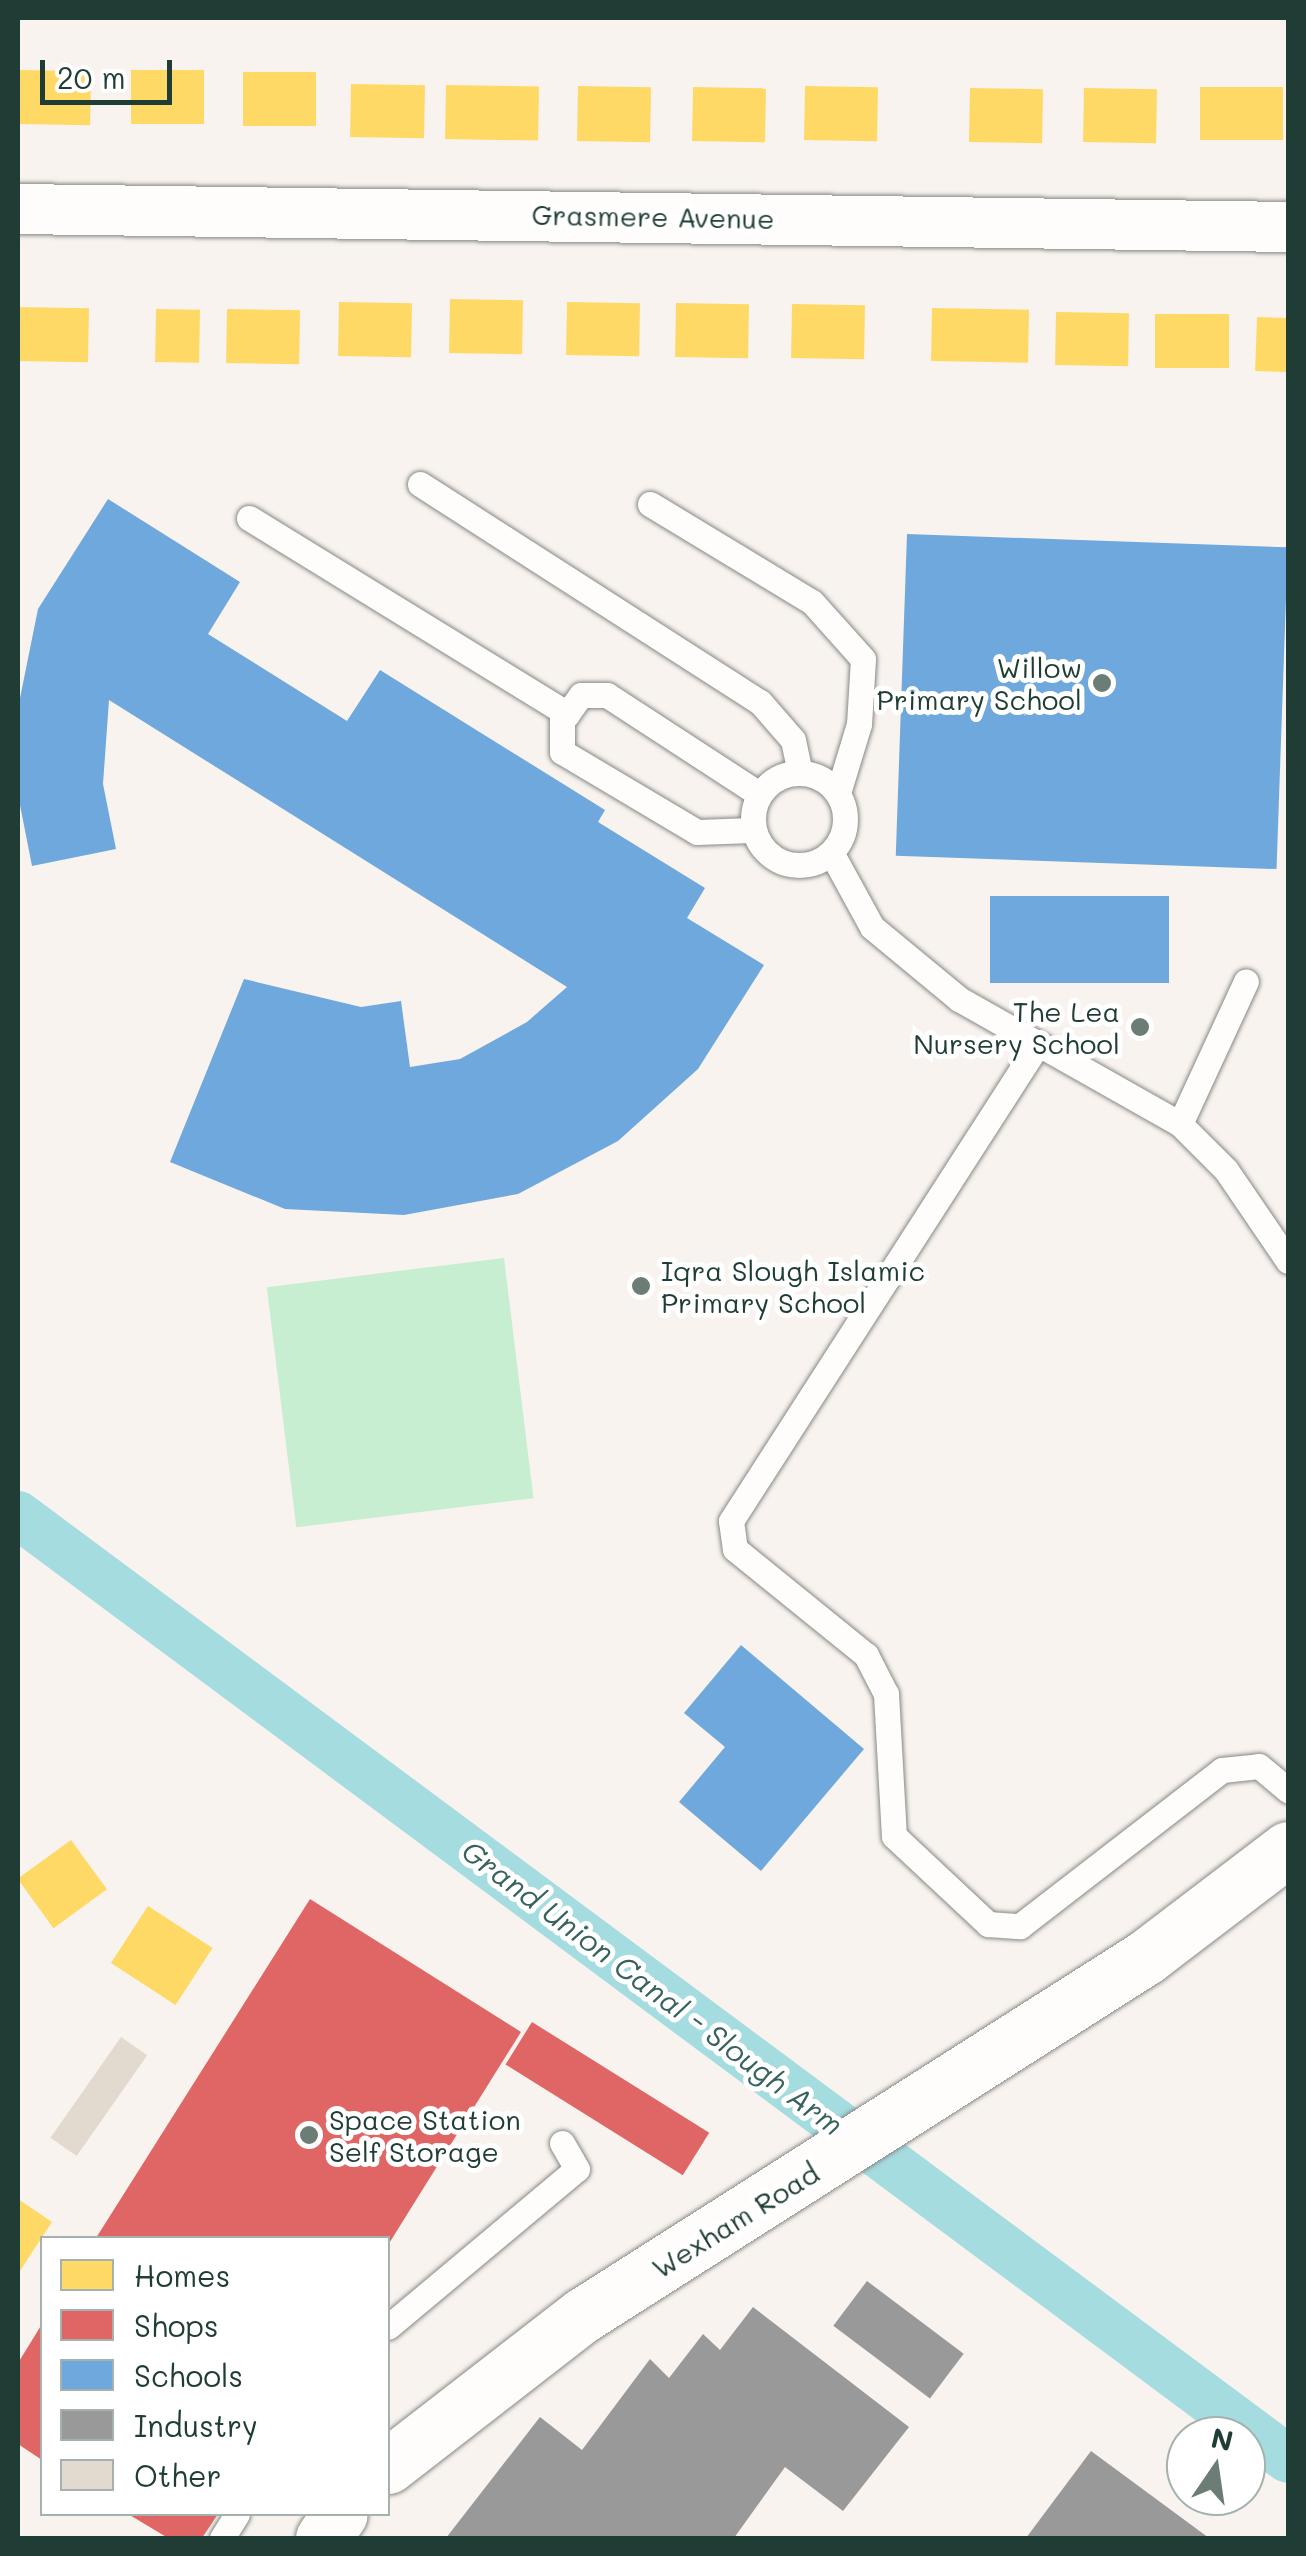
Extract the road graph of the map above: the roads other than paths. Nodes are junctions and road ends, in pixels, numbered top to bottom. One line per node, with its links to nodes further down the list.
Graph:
1 (18, 209): 2 (street, Grasmere Avenue)
2 (1288, 227)
3 (420, 484): 7 (lane)
4 (650, 504): 8 (lane)
5 (248, 518): 6 (lane)
6 (567, 714): 9 (lane); 10 (lane)
7 (800, 772): 8 (lane); 9 (lane)
8 (838, 793): 11 (lane)
9 (759, 794): 10 (lane)
10 (752, 830): 11 (lane)
11 (832, 854): 13 (lane)
12 (1246, 981): 14 (lane)
13 (1038, 1044): 14 (lane); 17 (lane)
14 (1180, 1124): 15 (lane)
15 (1280, 1228): 16 (lane)
16 (1288, 1261)
17 (1288, 1790)
18 (1288, 1850): 21 (street, Wexham Road)
19 (562, 2143): 20 (lane)
20 (390, 2326)
21 (390, 2464)
22 (236, 2516): 24 (lane)
23 (339, 2516): 25 (street)
24 (222, 2538)
25 (323, 2538)

